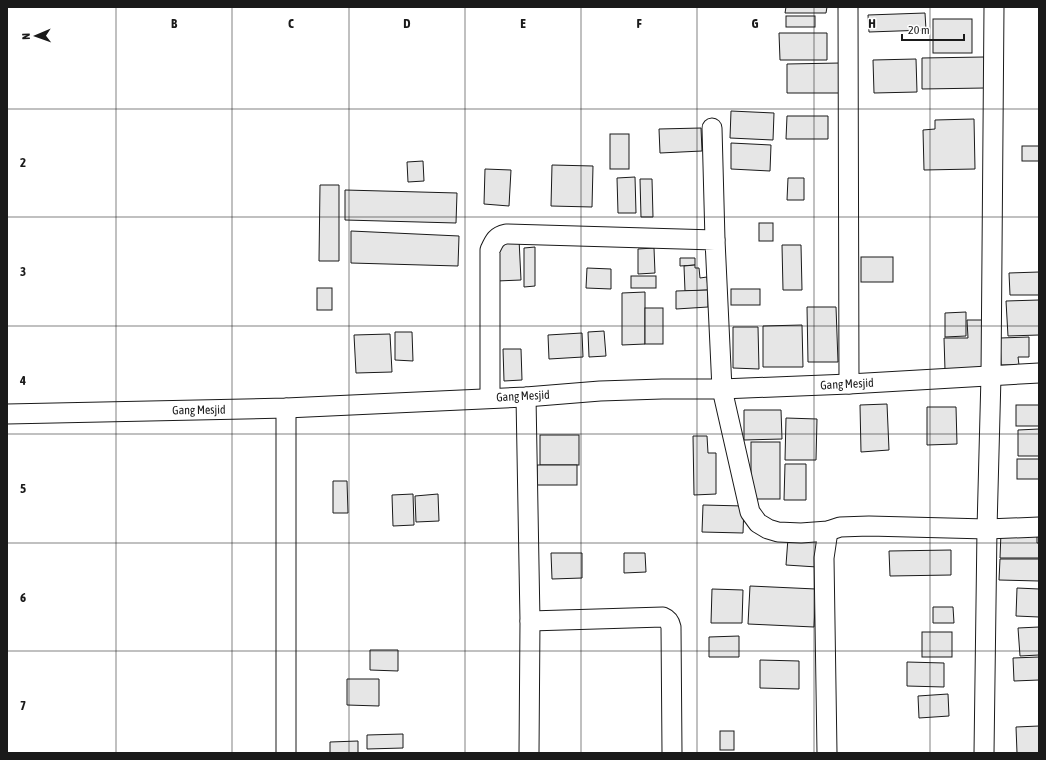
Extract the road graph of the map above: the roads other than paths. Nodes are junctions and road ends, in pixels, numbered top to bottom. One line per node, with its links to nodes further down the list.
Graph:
1 (848, 7): 7 (street)
2 (994, 7): 6 (street)
3 (712, 128): 4 (street)
4 (715, 240): 8 (street); 10 (street)
5 (1039, 373): 6 (street, Gang Mesjid)
6 (991, 376): 7 (street, Gang Mesjid); 14 (street)
7 (849, 384): 8 (street, Gang Mesjid)
8 (722, 389): 9 (street, Gang Mesjid); 15 (street)
9 (526, 397): 10 (street, Gang Mesjid); 16 (street)
10 (490, 398): 11 (street, Gang Mesjid)
11 (286, 408): 12 (street, Gang Mesjid); 17 (street)
12 (7, 414)
13 (1039, 527): 14 (street)
14 (987, 529): 15 (street); 21 (street)
15 (828, 531): 20 (street)
16 (530, 621): 18 (street); 19 (street)
17 (286, 753)
18 (529, 753)
19 (672, 753)
20 (827, 753)
21 (984, 753)

